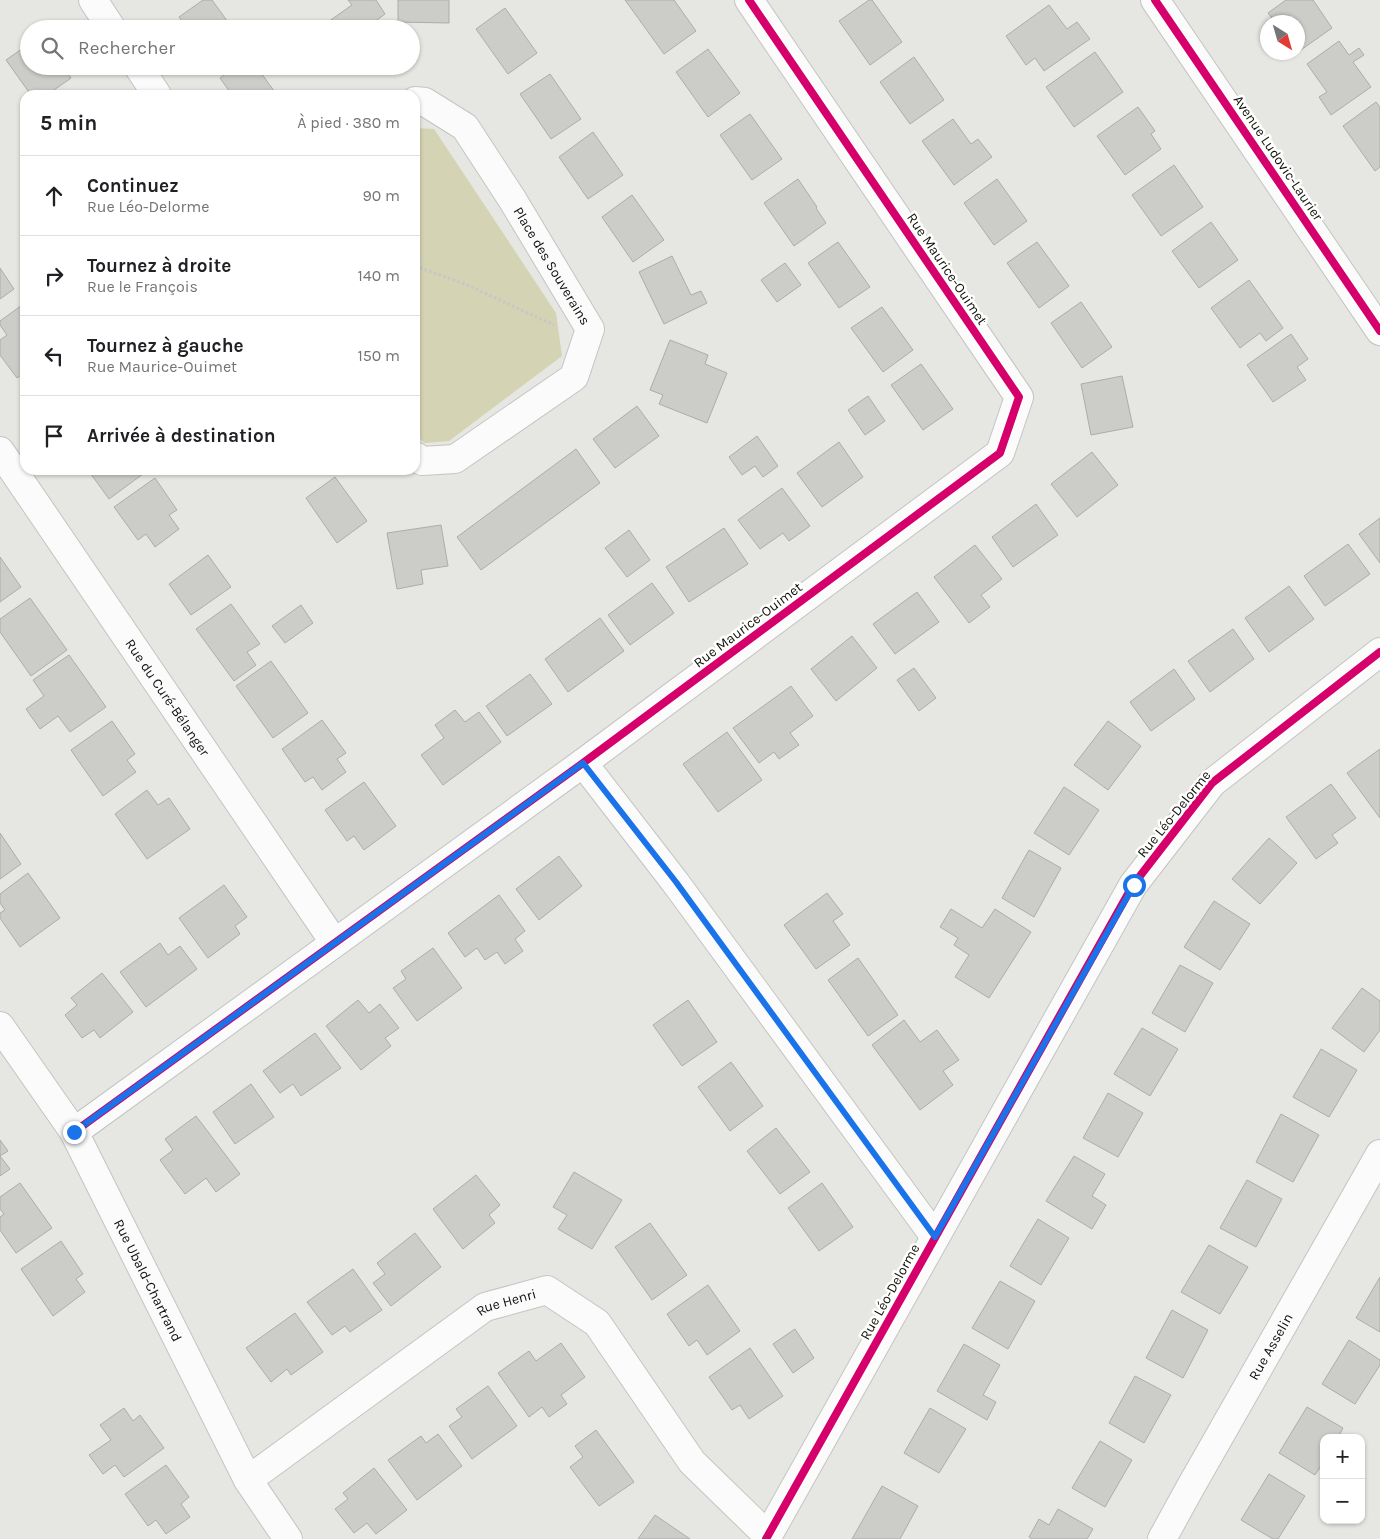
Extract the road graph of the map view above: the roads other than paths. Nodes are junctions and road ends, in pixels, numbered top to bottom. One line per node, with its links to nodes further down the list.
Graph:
1 (93, 0): 4 (street)
2 (750, 0): 12 (street, Rue Maurice-Ouimet)
3 (1155, 0): 8 (street, Avenue Ludovic-Laurier)
4 (106, 20)
5 (144, 75): 6 (street)
6 (154, 90)
7 (420, 102): 10 (street, Place des Souverains)
8 (1380, 331)
9 (0, 451): 13 (street, Rue du Curé-Bélanger)
10 (420, 460)
11 (1380, 652): 17 (street, Rue Léo-Delorme)
12 (583, 763): 13 (street, Rue Maurice-Ouimet); 17 (street)
13 (334, 942): 15 (street, Rue Maurice-Ouimet)
14 (0, 1026): 15 (street, Rue Ubald-Chartrand)
15 (74, 1132): 18 (street, Rue Ubald-Chartrand)
16 (1380, 1154): 21 (street, Rue Asselin)
17 (935, 1237): 19 (street, Rue Léo-Delorme)
18 (248, 1480): 19 (street, Rue Henri); 20 (street, Rue Ubald-Chartrand)
19 (766, 1537)
20 (288, 1539)
21 (1162, 1539)

